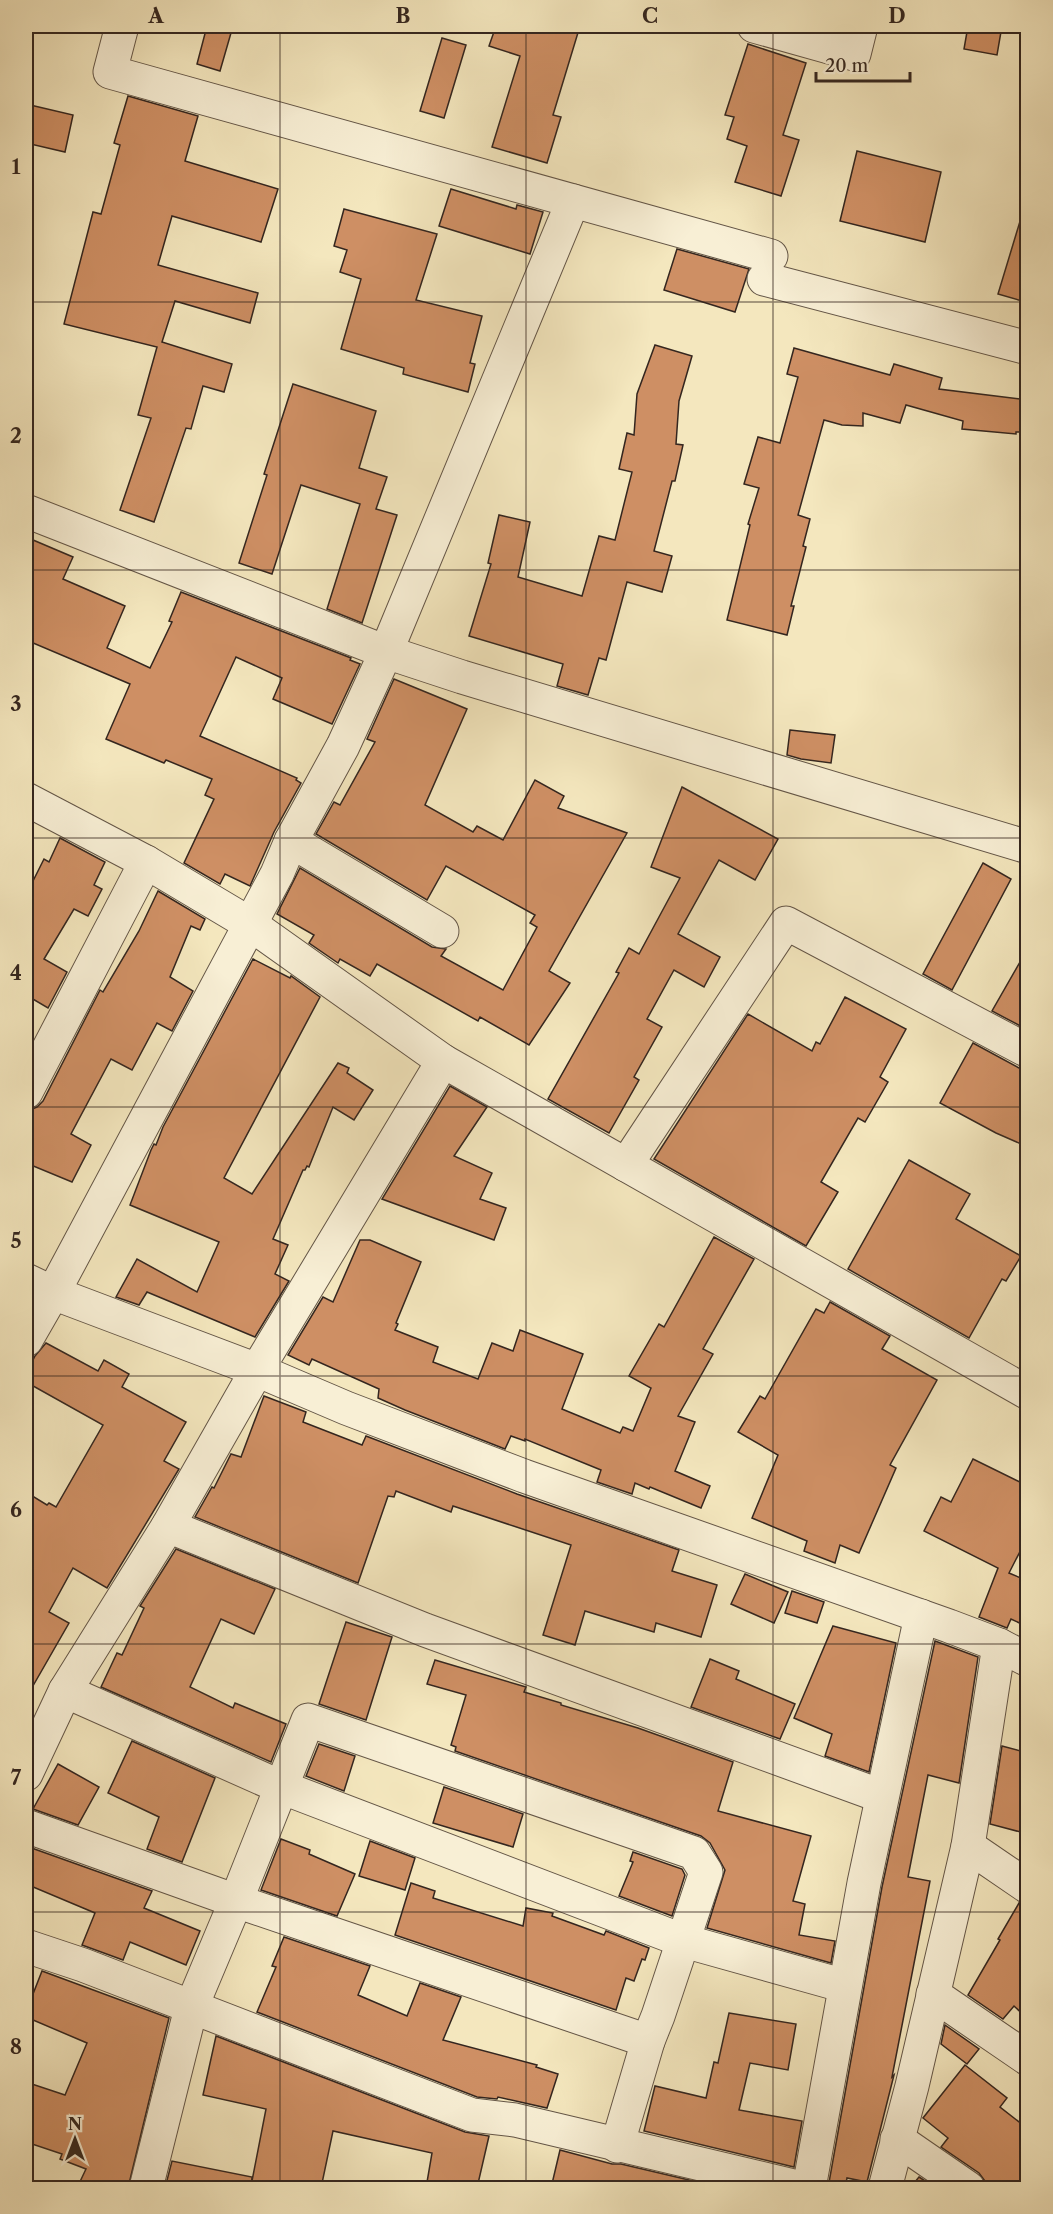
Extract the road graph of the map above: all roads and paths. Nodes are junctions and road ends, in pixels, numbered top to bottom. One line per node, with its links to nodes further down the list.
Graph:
1 (122, 26): 4 (street)
2 (754, 26): 3 (street)
3 (861, 26)
4 (573, 201): 5 (street); 7 (street)
5 (1028, 348)
6 (26, 511): 7 (street)
7 (386, 652): 9 (street); 10 (street)
8 (28, 808): 11 (street)
9 (291, 841): 12 (street); 13 (street)
10 (1028, 847)
11 (146, 862): 12 (street); 16 (street)
12 (250, 924): 15 (street); 18 (street)
13 (442, 931)
14 (1028, 1051): 17 (street)
15 (443, 1061): 17 (street); 20 (street)
16 (26, 1092)
17 (626, 1165): 21 (street)
18 (39, 1286): 19 (street); 20 (street)
19 (26, 1340)
20 (257, 1370): 22 (street); 23 (street)
21 (1028, 1393)
22 (168, 1526): 26 (street); 29 (street)
23 (921, 1616): 24 (street); 29 (street)
24 (999, 1645): 25 (street); 31 (street)
25 (1028, 1660)
26 (65, 1691): 27 (street); 28 (street)
27 (26, 1774)
28 (281, 1787): 33 (street); 34 (street); 34 (street)
29 (881, 1796): 36 (street)
30 (26, 1826): 33 (street)
31 (968, 1846): 32 (street); 37 (street)
32 (1028, 1887)
33 (236, 1901): 38 (street); 39 (street)
34 (684, 1941): 36 (street); 39 (street)
35 (26, 1946): 38 (street)
36 (845, 1986): 45 (street)
37 (933, 1994): 40 (street); 41 (street)
38 (191, 2008): 42 (street); 43 (street)
39 (648, 2041): 42 (street)
40 (1028, 2059)
41 (897, 2139): 46 (street); 47 (street)
42 (617, 2146): 44 (street)
43 (146, 2188)
44 (802, 2188)
45 (809, 2188)
46 (885, 2188)
47 (968, 2188)

